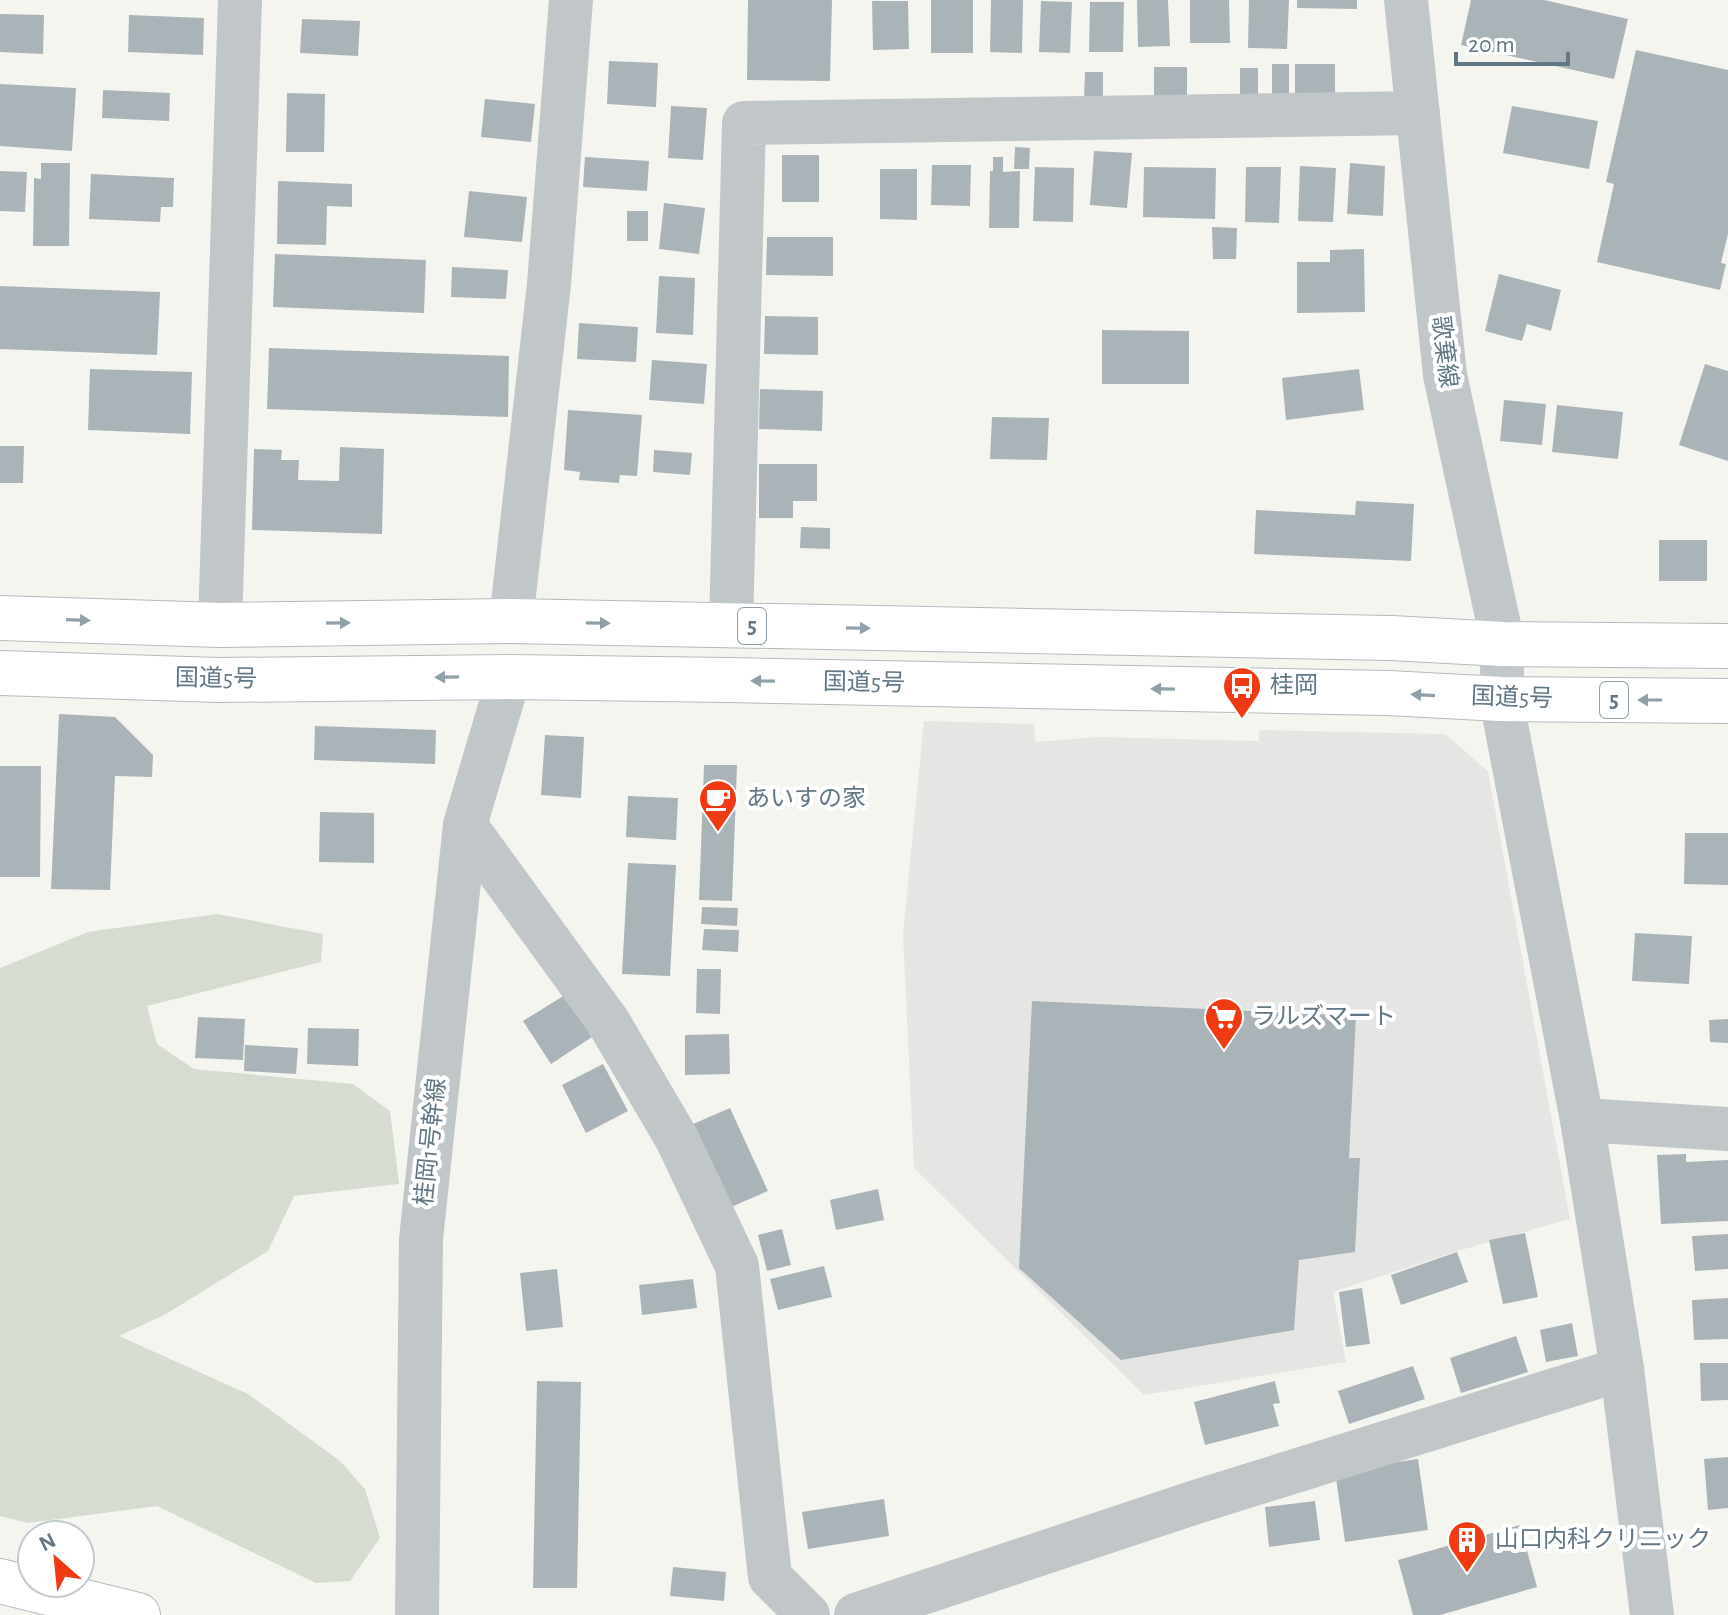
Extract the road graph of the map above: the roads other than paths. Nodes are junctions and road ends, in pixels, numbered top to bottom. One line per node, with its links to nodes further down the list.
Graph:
1 (240, 0): 7 (street)
2 (571, 0): 6 (street)
3 (1406, 0): 4 (street, 歌棄線)
4 (1418, 113): 8 (street); 9 (street, 歌棄線)
5 (0, 618): 7 (highway, 5, one-way to 7)
6 (511, 621): 7 (highway, 5, one-way to 6); 8 (highway, 5, one-way to 8)
7 (220, 625)
8 (731, 625): 9 (highway, 5, one-way to 9)
9 (1503, 644): 10 (highway, 5); 13 (street, 歌棄線)
10 (1728, 646)
11 (0, 673): 12 (highway, 国道5号 / 5, one-way to 11)
12 (509, 677): 13 (highway, 国道5号 / 5, one-way to 12); 15 (street, 桂岡1号幹線)
13 (1501, 699): 14 (highway, 国道5号 / 5, one-way to 13); 16 (street, 歌棄線)
14 (1728, 701)
15 (465, 825): 21 (street, 桂岡1号幹線); 22 (street)
16 (1582, 1120): 17 (street); 18 (street, 歌棄線)
17 (1728, 1129)
18 (1622, 1369): 23 (street); 24 (street, 歌棄線)
19 (0, 1581): 20 (highway)
20 (138, 1615)
21 (417, 1615)
22 (808, 1615)
23 (856, 1615)
24 (1652, 1615)

